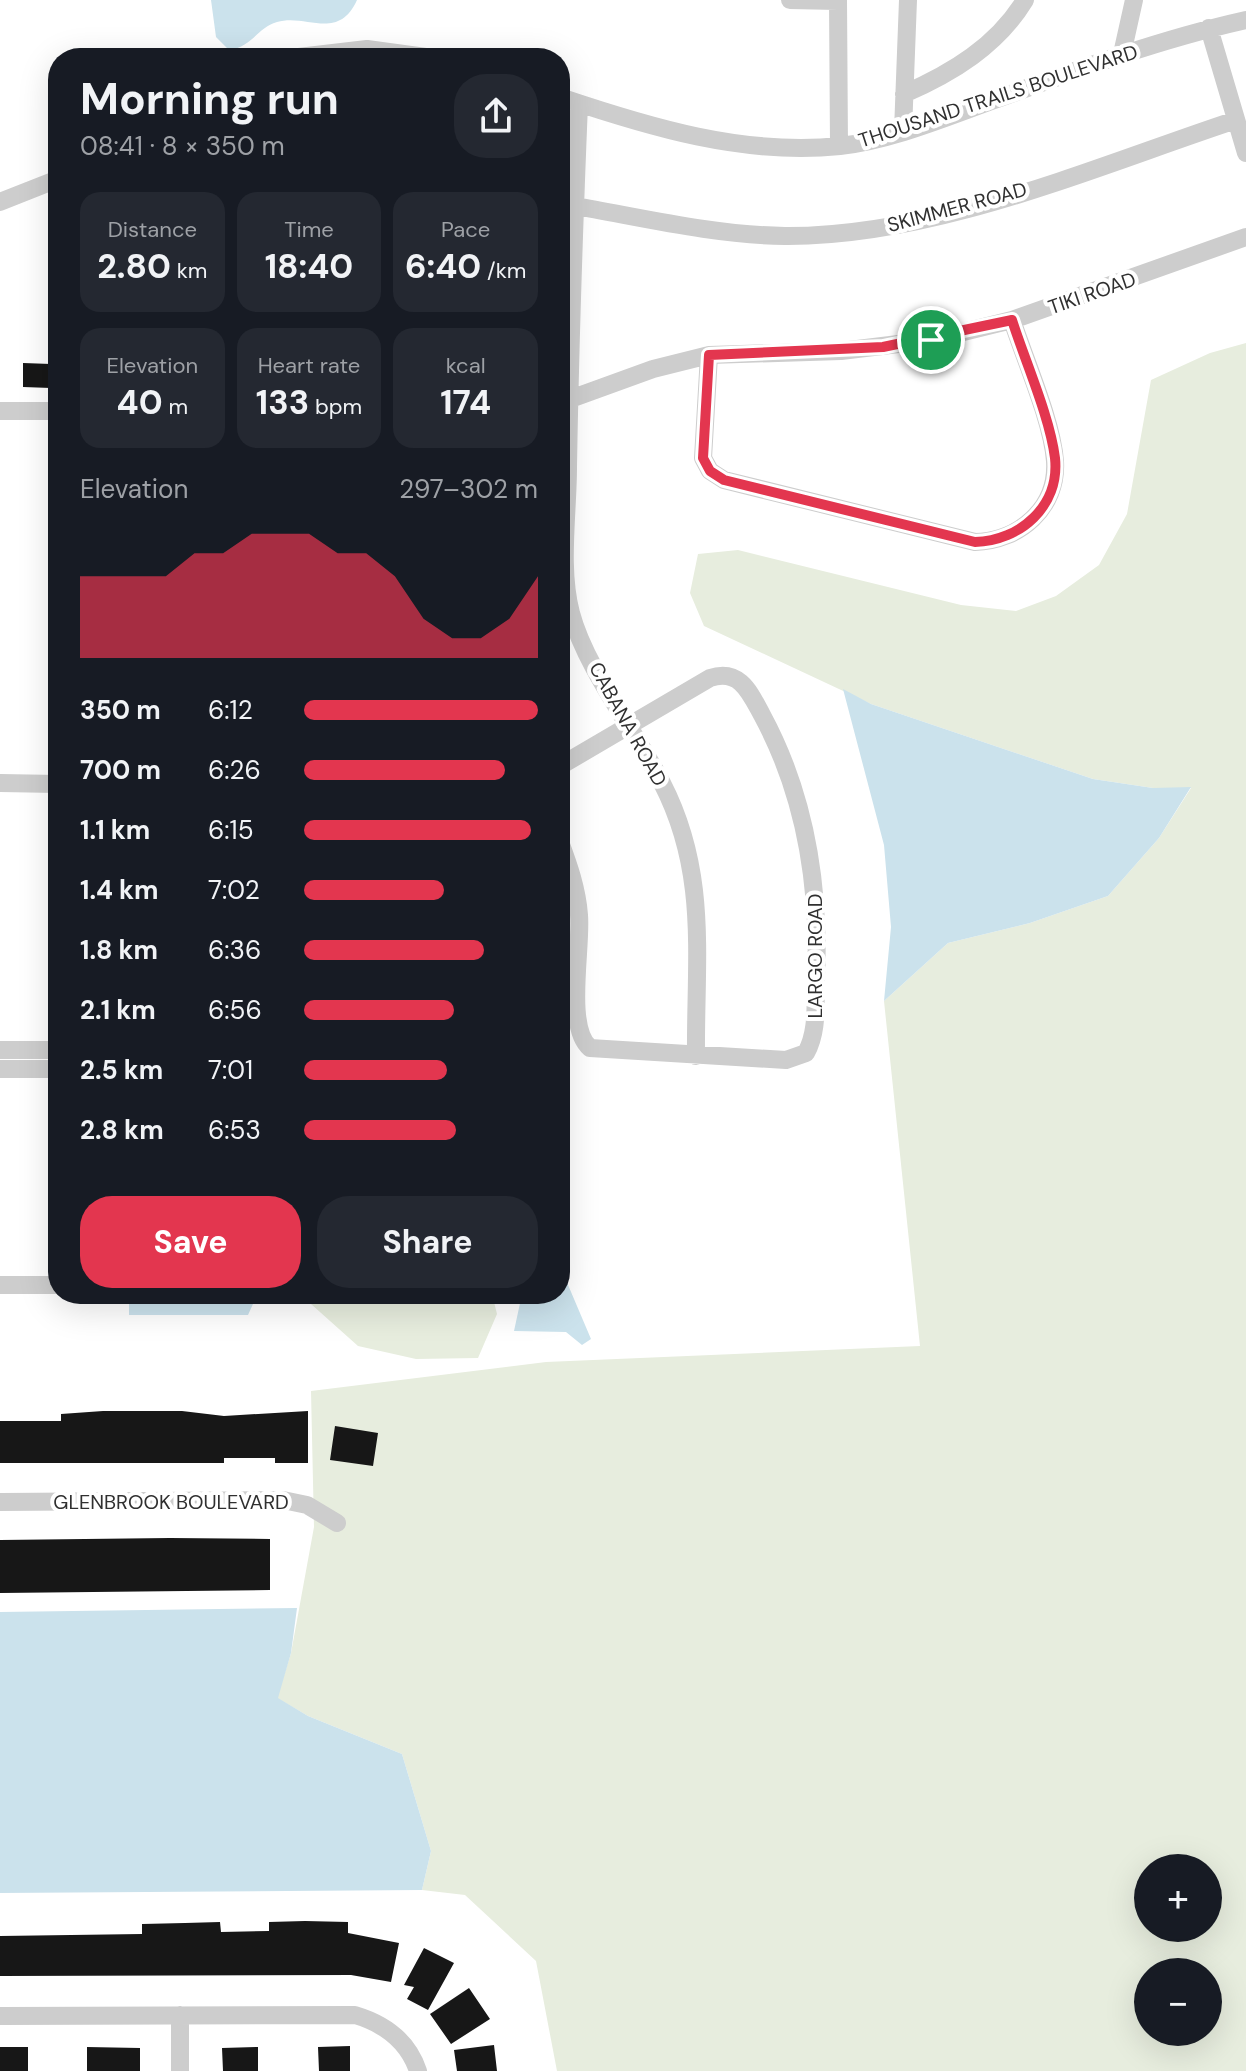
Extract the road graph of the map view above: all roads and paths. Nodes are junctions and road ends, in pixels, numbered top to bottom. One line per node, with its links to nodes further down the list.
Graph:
1 (790, 0): 5 (street)
2 (908, 0): 9 (street)
3 (1025, 0): 9 (street)
4 (1134, 0): 8 (street)
5 (838, 1): 14 (street)
6 (1246, 20): 7 (street, THOUSAND TRAILS BOULEVARD)
7 (1209, 28): 8 (street, THOUSAND TRAILS BOULEVARD); 12 (street)
8 (1122, 54): 13 (street, THOUSAND TRAILS BOULEVARD)
9 (904, 94): 13 (street)
10 (570, 101): 11 (street, THOUSAND TRAILS BOULEVARD)
11 (579, 104): 14 (street, THOUSAND TRAILS BOULEVARD); 18 (street, CABANA ROAD)
12 (1236, 120): 15 (street); 18 (street, SKIMMER ROAD)
13 (903, 131): 14 (street, THOUSAND TRAILS BOULEVARD)
14 (839, 146)
15 (1246, 153)
16 (48, 183): 17 (street)
17 (0, 202)
18 (575, 206): 20 (street, CABANA ROAD)
19 (1246, 237): 21 (street, TIKI ROAD)
20 (570, 304)
21 (1012, 320): 22 (street, TIKI ROAD); 22 (street)
22 (709, 355): 23 (street, TIKI ROAD)
23 (570, 399)
24 (0, 411): 25 (street)
25 (48, 411)
26 (570, 601): 27 (street, CABANA ROAD)
27 (629, 724): 28 (street, LARGO ROAD); 34 (street, CABANA ROAD); 34 (street, LARGO ROAD)
28 (570, 760)
29 (0, 783): 30 (street)
30 (48, 784)
31 (570, 871): 34 (street)
32 (0, 1050): 33 (street)
33 (48, 1050)
34 (696, 1056)
35 (0, 1069): 36 (street)
36 (48, 1069)
37 (0, 1285): 38 (street)
38 (48, 1285)
39 (0, 1502): 40 (street, GLENBROOK BOULEVARD)
40 (337, 1523)
41 (180, 2015): 42 (street); 43 (street); 44 (street)
42 (0, 2016)
43 (180, 2071)
44 (418, 2071)

